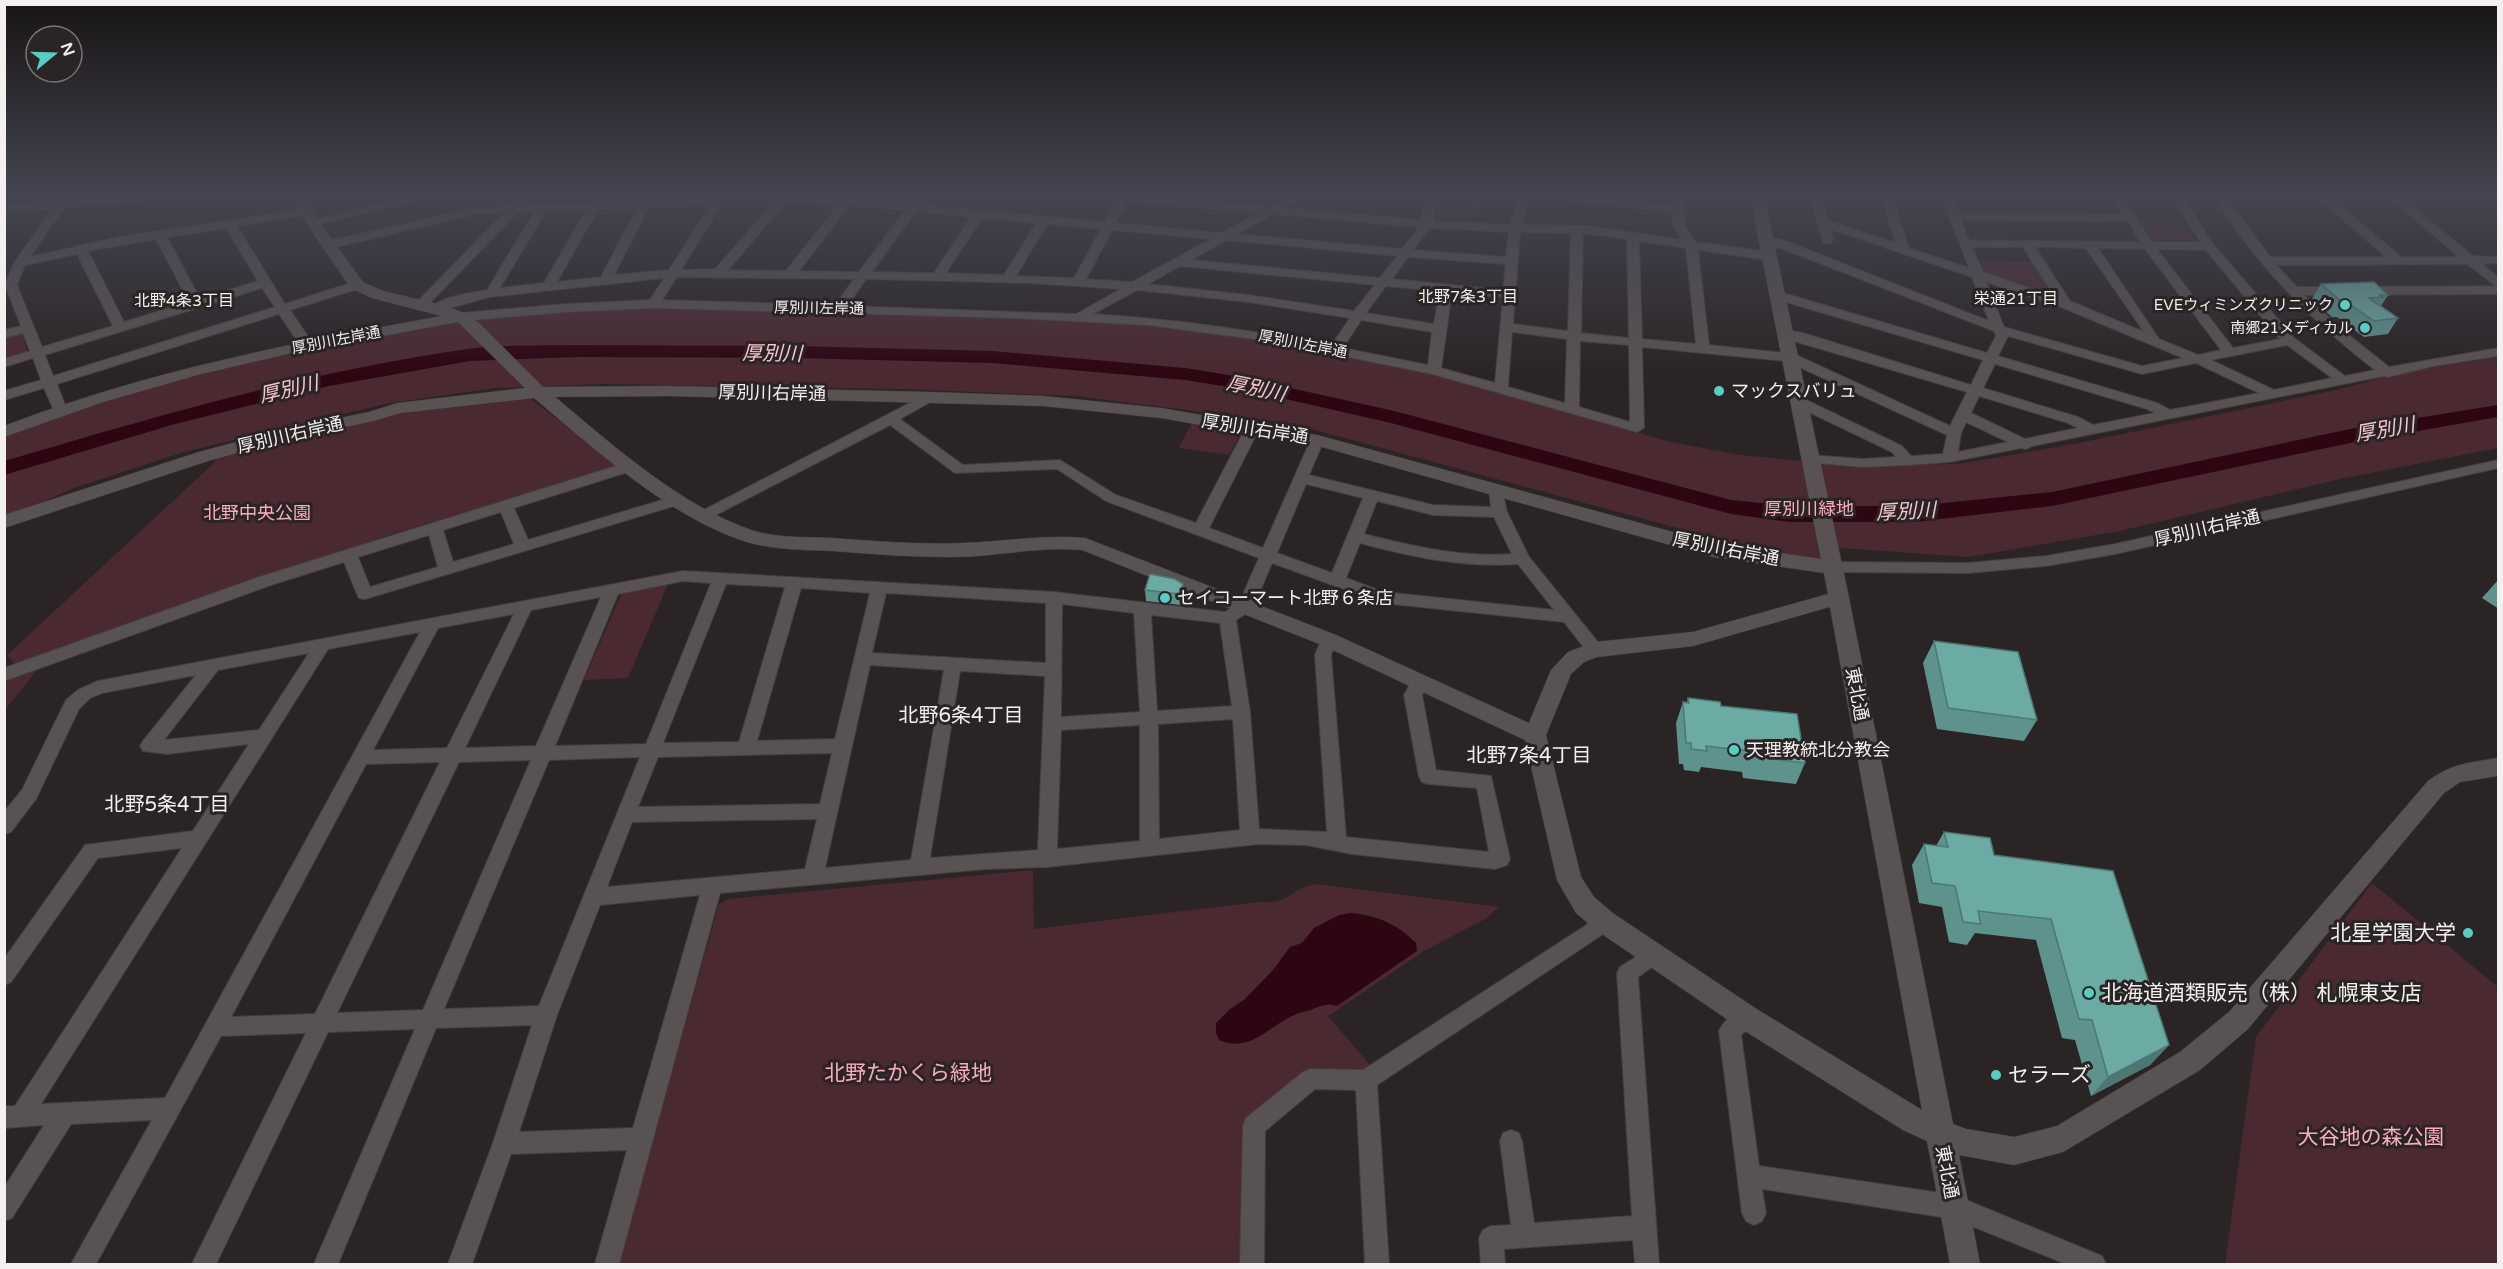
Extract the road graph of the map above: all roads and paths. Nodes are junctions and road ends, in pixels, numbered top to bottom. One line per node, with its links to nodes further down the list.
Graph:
1 (26, 254): 42 (street)
2 (61, 254): 42 (street)
3 (83, 254): 74 (street)
4 (170, 254): 65 (street)
5 (248, 254): 54 (street)
6 (335, 254): 55 (street)
7 (474, 254): 68 (street)
8 (515, 254): 62 (street)
9 (566, 254): 58 (street)
10 (619, 254): 50 (street)
11 (685, 254): 43 (street)
12 (734, 254): 44 (street)
13 (806, 254): 46 (street)
14 (880, 254): 47 (street)
15 (952, 254): 48 (street)
16 (1023, 254): 49 (street)
17 (1093, 254): 52 (street)
18 (1190, 254): 41 (street)
19 (1404, 254): 51 (street)
20 (1421, 254): 39 (street)
21 (1513, 254): 39 (street)
22 (1576, 254): 81 (street)
23 (1633, 254): 84 (street)
24 (1693, 254): 86 (street)
25 (1768, 254): 64 (street, 東北通)
26 (1785, 254): 78 (street)
27 (1917, 254): 45 (street)
28 (1970, 254): 45 (street)
29 (2033, 254): 67 (street)
30 (2096, 254): 82 (street)
31 (2155, 254): 90 (street)
32 (2216, 254): 83 (street)
33 (2261, 254): 40 (street)
34 (2390, 254): 36 (street)
35 (2463, 254): 37 (street)
36 (2397, 260): 37 (street); 40 (street)
37 (2470, 260): 38 (street); 53 (street)
38 (2499, 260)
39 (1513, 261): 63 (street)
40 (2266, 261): 61 (street)
41 (1175, 262): 51 (street); 57 (street)
42 (20, 263): 56 (street)
43 (674, 272): 44 (street); 50 (street); 66 (street)
44 (718, 273): 46 (street)
45 (1978, 274): 67 (street); 78 (street)
46 (789, 275): 47 (street)
47 (864, 276): 48 (street); 70 (street)
48 (937, 278): 49 (street)
49 (1008, 279): 52 (street)
50 (605, 280): 58 (street)
51 (1384, 282): 59 (street); 71 (street)
52 (1078, 283): 57 (street)
53 (2499, 283)
54 (265, 284): 65 (street); 69 (street)
55 (357, 285): 68 (street); 69 (street)
56 (8, 286): 76 (street)
57 (1132, 286): 71 (street); 73 (street)
58 (548, 287): 62 (street)
59 (1447, 288): 63 (street); 77 (street)
60 (2499, 290): 61 (street)
61 (2293, 291): 96 (street)
62 (491, 294): 68 (street)
63 (1510, 294): 75 (street)
64 (1776, 296): 80 (street, 東北通); 92 (street)
65 (196, 304): 74 (street)
66 (654, 304): 70 (street, 厚別川左岸通); 72 (street, 厚別川左岸通)
67 (2065, 304): 82 (street)
68 (429, 306): 72 (street)
69 (282, 309): 85 (street); 98 (street)
70 (839, 309): 73 (street, 厚別川左岸通)
71 (1358, 315): 77 (street); 87 (street)
72 (461, 317): 85 (street, 厚別川左岸通); 99 (street)
73 (1078, 317): 87 (street, 厚別川左岸通)
74 (120, 327): 89 (street)
75 (1506, 327): 81 (street); 100 (street)
76 (28, 328): 79 (street); 89 (street)
77 (1439, 329): 95 (street)
78 (1999, 329): 92 (street); 93 (street)
79 (4, 334)
80 (1785, 334): 91 (street, 東北通); 101 (street)
81 (1574, 336): 84 (street); 107 (street)
82 (2153, 340): 93 (street)
83 (2289, 341): 90 (street); 97 (street)
84 (1635, 342): 86 (street); 107 (street, 厚別川左岸通)
85 (307, 345): 106 (street, 厚別川左岸通)
86 (1703, 349): 91 (street)
87 (1335, 350): 95 (street, 厚別川左岸通)
88 (2499, 352): 96 (street)
89 (36, 353): 94 (street); 98 (street)
90 (2230, 353): 93 (street)
91 (1789, 357): 105 (street, 東北通); 114 (street)
92 (1992, 358): 101 (street); 109 (street)
93 (2199, 360): 102 (street)
94 (4, 363)
95 (1434, 370): 100 (street, 厚別川左岸通)
96 (2388, 373): 97 (street)
97 (2344, 381): 102 (street)
98 (48, 382): 103 (street); 106 (street)
99 (531, 386): 104 (street, 厚別川右岸通); 121 (street); 129 (street, 厚別川右岸通)
100 (1501, 388): 107 (street, 厚別川左岸通)
101 (1975, 390): 108 (street); 112 (street)
102 (2276, 395): 109 (street)
103 (4, 396)
104 (929, 397): 110 (street); 111 (street, 厚別川右岸通)
105 (1799, 402): 118 (street); 120 (street, 東北通)
106 (60, 410): 113 (street, 厚別川左岸通)
107 (1572, 410)
108 (1963, 415): 114 (street); 116 (street)
109 (2168, 416): 112 (street)
110 (891, 419): 128 (street); 131 (street)
111 (1252, 429): 115 (street, 厚別川右岸通); 131 (street)
112 (2093, 431): 116 (street)
113 (4, 432)
114 (1954, 433): 117 (street)
115 (1317, 440): 122 (street); 123 (street, 厚別川右岸通)
116 (2026, 445): 117 (street)
117 (1950, 458): 118 (street)
118 (1908, 461): 120 (street)
119 (2499, 464): 137 (street, 厚別川右岸通)
120 (1811, 466): 137 (street, 東北通)
121 (629, 467): 125 (street); 126 (street)
122 (1301, 478): 124 (street); 135 (street)
123 (1496, 489): 127 (street); 137 (street, 厚別川右岸通)
124 (1372, 494): 127 (street); 132 (street)
125 (679, 500): 128 (street); 133 (street)
126 (506, 506): 130 (street); 133 (street)
127 (1499, 512): 136 (street)
128 (703, 516): 146 (street)
129 (4, 522)
130 (435, 528): 134 (street); 138 (street)
131 (1200, 530): 135 (street)
132 (1355, 537): 136 (street); 140 (street)
133 (523, 546): 138 (street)
134 (349, 554): 138 (street); 159 (street)
135 (1269, 555): 140 (street); 146 (street)
136 (1522, 559): 149 (street)
137 (1830, 559): 144 (street, 東北通)
138 (447, 569)
139 (721, 577): 141 (street); 143 (street); 168 (street)
140 (1337, 581): 149 (street)
141 (795, 582): 142 (street); 167 (street)
142 (879, 588): 145 (street); 155 (street)
143 (612, 589): 147 (street); 169 (street)
144 (1839, 597): 154 (street); 197 (street, 東北通)
145 (1054, 598): 148 (street); 158 (street)
146 (1246, 606): 150 (street); 152 (street)
147 (525, 607): 151 (street); 170 (street)
148 (1142, 608): 150 (street); 162 (street)
149 (1569, 617): 154 (street)
150 (1228, 618): 161 (street)
151 (432, 624): 153 (street); 171 (street)
152 (1329, 640): 160 (street); 178 (street)
153 (322, 646): 157 (street); 165 (street)
154 (1595, 650): 164 (street)
155 (864, 659): 156 (street); 166 (street)
156 (953, 664): 158 (street); 181 (street)
157 (212, 666): 165 (street); 175 (street)
158 (1054, 670): 163 (street)
159 (4, 675)
160 (1420, 681): 164 (street); 178 (street)
161 (1241, 712): 162 (street); 176 (street)
162 (1149, 717): 163 (street); 179 (street)
163 (1052, 724): 180 (street)
164 (1535, 735): 185 (street)
165 (265, 736): 177 (street)
166 (844, 746): 167 (street); 173 (street)
167 (746, 748): 168 (street)
168 (651, 751): 169 (street); 174 (street)
169 (544, 752): 170 (street); 190 (street)
170 (454, 754): 171 (street); 191 (street)
171 (360, 757): 192 (street)
172 (2499, 767): 197 (street)
173 (828, 811): 174 (street); 182 (street)
174 (625, 815): 184 (street)
175 (4, 827)
176 (1250, 837): 178 (street); 179 (street)
177 (201, 838): 187 (street); 196 (street)
178 (1337, 841)
179 (1150, 848): 180 (street)
180 (1047, 859): 181 (street)
181 (920, 867): 182 (street)
182 (813, 877): 183 (street)
183 (712, 886): 184 (street); 198 (street)
184 (592, 897): 188 (street)
185 (1605, 922): 186 (street); 193 (street)
186 (1653, 955): 189 (street); 205 (street)
187 (4, 976)
188 (546, 1016): 190 (street); 200 (street)
189 (1746, 1017): 197 (street); 201 (street)
190 (428, 1020): 191 (street); 209 (street)
191 (320, 1024): 192 (street); 208 (street)
192 (215, 1027): 194 (street)
193 (1366, 1080): 212 (street); 213 (street)
194 (171, 1108): 195 (street); 207 (street)
195 (65, 1113): 196 (street); 203 (street)
196 (13, 1115)
197 (1940, 1132): 202 (street, 東北通)
198 (642, 1139): 200 (street); 211 (street)
199 (1511, 1141): 206 (street)
200 (504, 1143): 210 (street)
201 (1749, 1176): 202 (street); 204 (street)
202 (1954, 1208): 216 (street, 東北通); 217 (street)
203 (4, 1210)
204 (1754, 1213)
205 (1644, 1227): 206 (street); 215 (street)
206 (1524, 1236): 214 (street)
207 (83, 1264)
208 (204, 1264)
209 (326, 1264)
210 (460, 1264)
211 (607, 1264)
212 (1252, 1264)
213 (1377, 1264)
214 (1493, 1264)
215 (1647, 1264)
216 (1965, 1264)
217 (2090, 1264)

